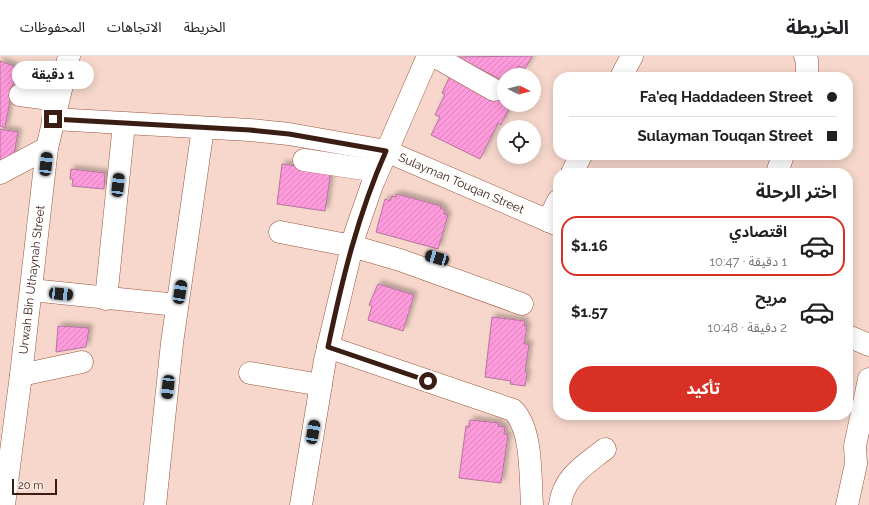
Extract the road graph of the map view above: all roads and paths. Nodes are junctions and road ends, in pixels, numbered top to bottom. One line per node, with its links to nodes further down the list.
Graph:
1 (69, 56): 10 (street, Urwah Bin Uthaynah Street)
2 (428, 56): 14 (street)
3 (434, 56): 8 (street)
4 (632, 56): 6 (street)
5 (805, 56): 7 (street)
6 (624, 72)
7 (807, 72)
8 (494, 90)
9 (20, 95): 10 (street, Sulayman Touqan Street)
10 (55, 110): 11 (street, Sulayman Touqan Street); 13 (street, Urwah Bin Uthaynah Street)
11 (124, 124): 12 (street, Sulayman Touqan Street); 24 (street)
12 (203, 128): 14 (street, Sulayman Touqan Street); 21 (street)
13 (47, 148): 17 (street); 23 (street, Urwah Bin Uthaynah Street)
14 (386, 151): 16 (street); 18 (street, Sulayman Touqan Street)
15 (304, 160): 16 (street)
16 (377, 172): 20 (street)
17 (0, 173)
18 (553, 223)
19 (280, 232): 20 (street)
20 (353, 240): 22 (street); 25 (street); 30 (street)
21 (186, 254): 26 (street); 28 (street)
22 (437, 258)
23 (31, 290): 24 (street); 34 (street, Urwah Bin Uthaynah Street)
24 (106, 298): 26 (street)
25 (522, 304)
26 (178, 305): 28 (street)
27 (853, 338): 29 (street)
28 (172, 343): 40 (street)
29 (869, 345): 32 (street)
30 (327, 354): 36 (street); 42 (street)
31 (82, 362): 34 (street)
32 (869, 364)
33 (250, 373): 36 (street)
34 (21, 376): 39 (street, Urwah Bin Uthaynah Street)
35 (869, 379): 38 (street)
36 (321, 385): 41 (street)
37 (605, 449): 43 (street)
38 (863, 450): 44 (street)
39 (4, 505)
40 (155, 505)
41 (301, 505)
42 (532, 505)
43 (560, 505)
44 (847, 505)

